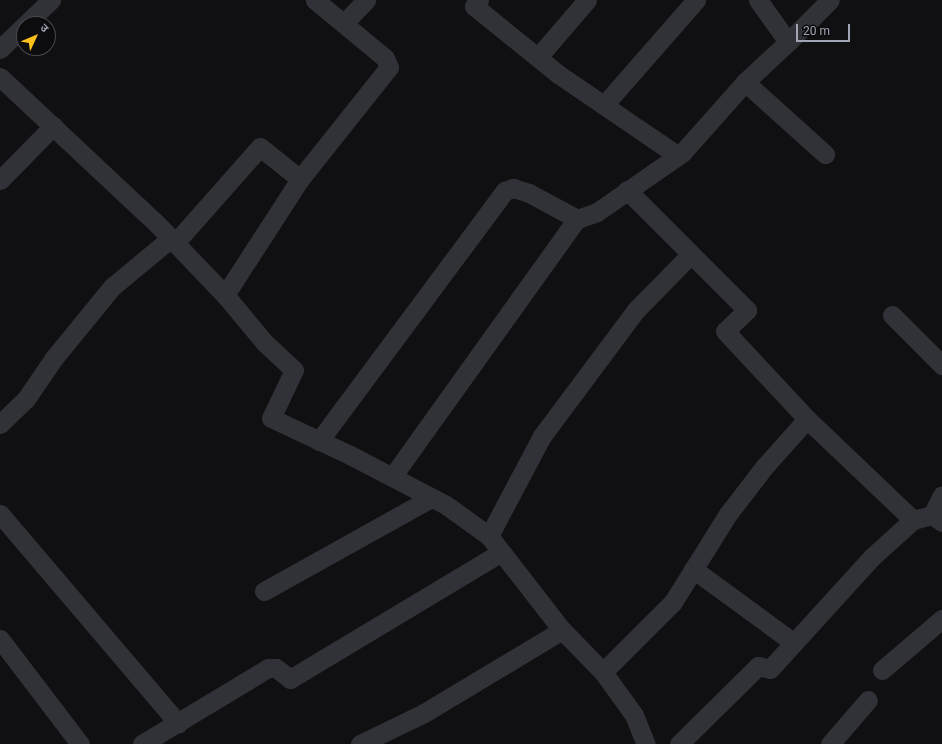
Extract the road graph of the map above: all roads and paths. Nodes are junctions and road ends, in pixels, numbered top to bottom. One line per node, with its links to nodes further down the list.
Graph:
1 (51, 0): 9 (street)
2 (315, 0): 10 (street)
3 (366, 0): 10 (street)
4 (479, 0): 14 (street)
5 (587, 0): 14 (street)
6 (696, 0): 17 (street)
7 (758, 0): 12 (street)
8 (830, 0): 12 (street)
9 (34, 16)
10 (344, 23): 21 (street)
11 (16, 34): 13 (street)
12 (788, 42): 16 (street)
13 (0, 49)
14 (538, 57): 17 (street)
15 (0, 77): 18 (street)
16 (745, 82): 19 (street); 20 (street)
17 (604, 105): 20 (street)
18 (53, 126): 22 (street); 25 (street)
19 (825, 154)
20 (678, 156): 23 (street)
21 (300, 179): 25 (street); 27 (street)
22 (0, 180)
23 (627, 190): 24 (street); 26 (street)
24 (578, 219): 32 (street); 33 (street)
25 (173, 240): 27 (street); 31 (street)
26 (691, 254): 30 (street); 39 (street)
27 (225, 295): 32 (street)
28 (892, 314): 29 (street)
29 (942, 365)
30 (807, 419): 38 (street); 41 (street)
31 (0, 424)
32 (319, 441): 33 (street)
33 (392, 477): 35 (street)
34 (942, 495): 37 (street)
35 (431, 498): 39 (street); 42 (street)
36 (0, 514): 50 (street)
37 (937, 518): 38 (street)
38 (913, 520): 46 (street)
39 (489, 536): 40 (street)
40 (501, 552): 44 (street); 50 (street)
41 (693, 569): 46 (street); 48 (street)
42 (264, 591)
43 (942, 619): 47 (street)
44 (562, 630): 48 (street); 53 (street)
45 (0, 639): 51 (street)
46 (794, 643): 55 (street)
47 (882, 670)
48 (603, 672): 54 (street)
49 (868, 700): 56 (street)
50 (178, 723): 52 (street)
51 (80, 744)
52 (142, 744)
53 (360, 744)
54 (646, 744)
55 (679, 744)
56 (830, 744)

